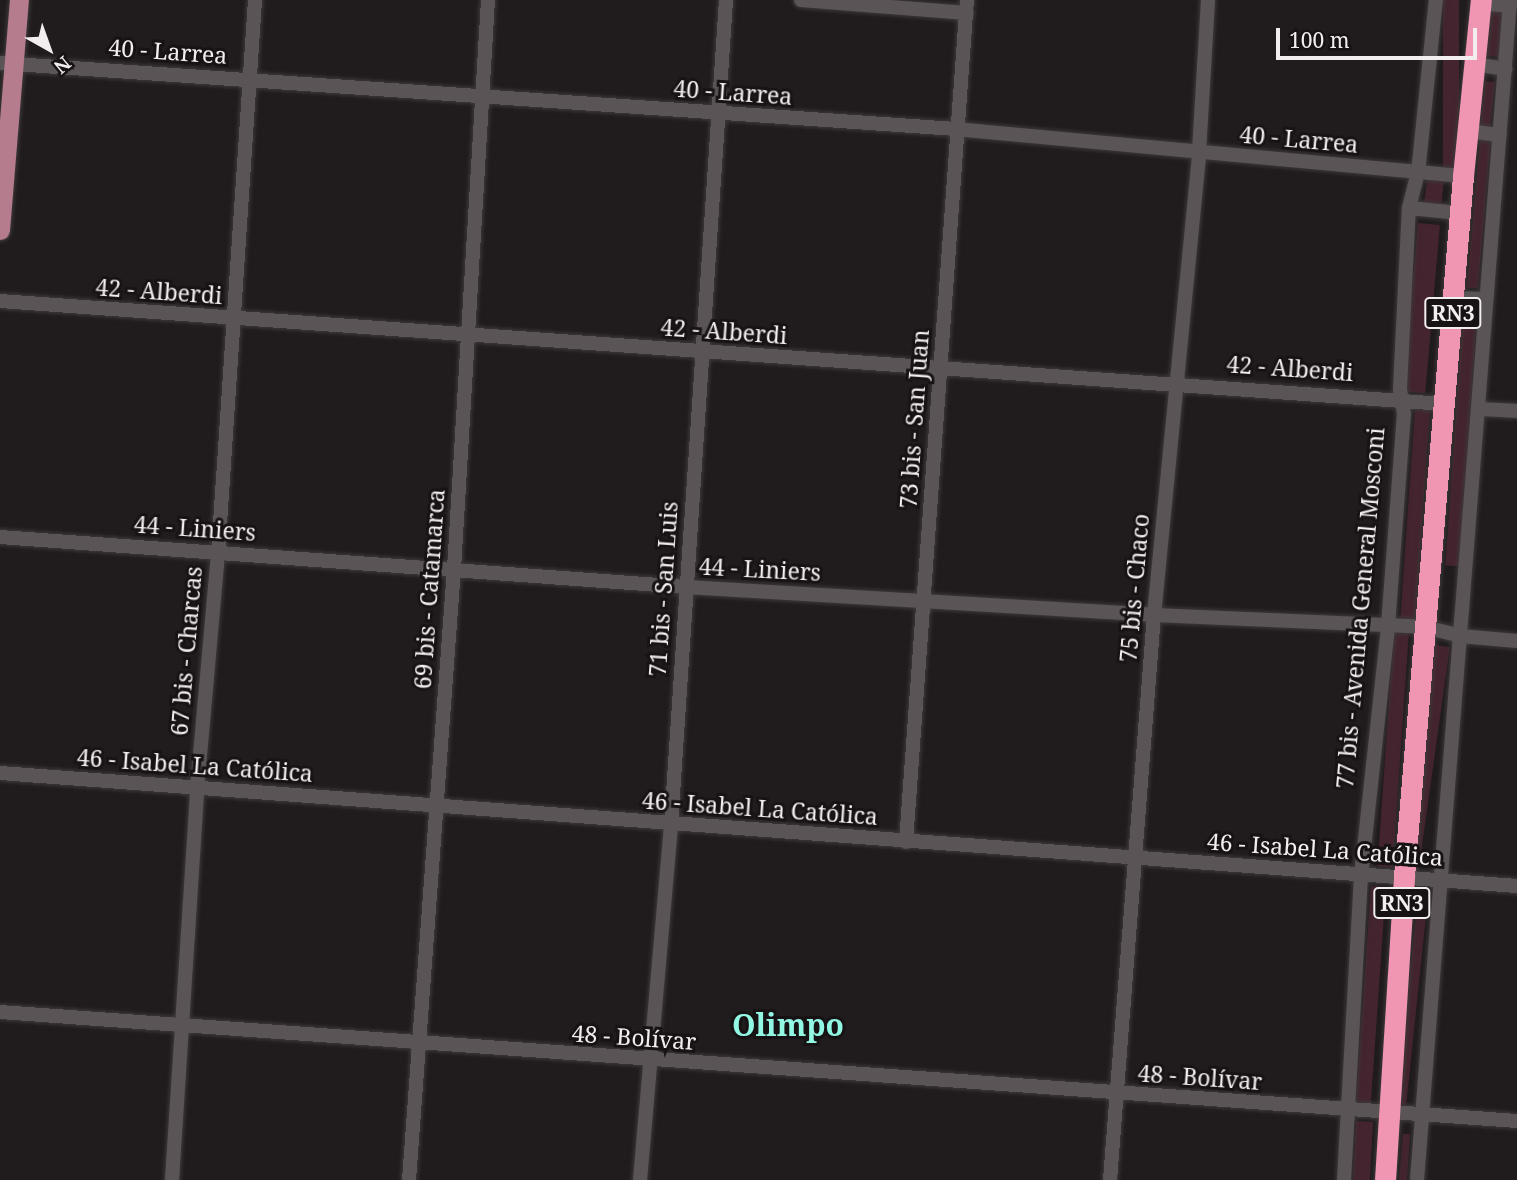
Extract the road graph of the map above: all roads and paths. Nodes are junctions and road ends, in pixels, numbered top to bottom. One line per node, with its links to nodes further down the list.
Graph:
1 (19, 0): 11 (main road)
2 (255, 0): 14 (street, 67 bis - Charcas)
3 (488, 0): 15 (street, 69 bis - Catamarca)
4 (726, 0): 16 (street, 71 bis - San Luis)
5 (801, 0): 10 (street)
6 (1208, 0): 20 (street, 75 bis - Chaco)
7 (1436, 0): 21 (street, 77 bis - Avenida General Mosconi)
8 (1480, 1): 9 (street); 12 (highway, RN3)
9 (1510, 3): 13 (street)
10 (967, 6): 17 (street, 73 bis - San Juan)
11 (7, 63): 14 (street, 40 - Larrea); 25 (main road)
12 (1474, 64): 13 (street); 18 (highway, RN3)
13 (1506, 69): 19 (street)
14 (249, 80): 15 (street, 40 - Larrea); 29 (street, 67 bis - Charcas)
15 (481, 96): 16 (street, 40 - Larrea); 30 (street, 69 bis - Catamarca)
16 (717, 114): 17 (street, 40 - Larrea); 31 (street, 71 bis - San Luis)
17 (955, 129): 20 (street, 40 - Larrea); 32 (street, 73 bis - San Juan)
18 (1466, 131): 19 (street); 22 (highway, RN3)
19 (1500, 135): 27 (street)
20 (1199, 152): 21 (street, 40 - Larrea); 33 (street, 75 bis - Chaco)
21 (1418, 173): 22 (street, 40 - Larrea); 23 (street, 77 bis - Avenida General Mosconi)
22 (1463, 177): 24 (highway, RN3)
23 (1409, 208): 24 (street); 34 (street, 77 bis - Avenida General Mosconi)
24 (1460, 214): 26 (highway, RN3)
25 (0, 230)
26 (1454, 298): 27 (street); 35 (highway, RN3)
27 (1486, 299): 36 (street)
28 (0, 301): 29 (street, 42 - Alberdi)
29 (233, 319): 30 (street, 42 - Alberdi); 39 (street, 67 bis - Charcas)
30 (468, 335): 31 (street, 42 - Alberdi); 40 (street, 69 bis - Catamarca)
31 (705, 352): 32 (street, 42 - Alberdi); 41 (street, 71 bis - San Luis)
32 (942, 370): 33 (street, 42 - Alberdi); 42 (street, 73 bis - San Juan)
33 (1175, 383): 34 (street, 42 - Alberdi); 43 (street, 75 bis - Chaco)
34 (1401, 399): 35 (street, 42 - Alberdi); 44 (street, 77 bis - Avenida General Mosconi)
35 (1445, 404): 45 (highway, RN3)
36 (1479, 409): 37 (street); 46 (street)
37 (1517, 411)
38 (0, 537): 39 (street, 44 - Liniers)
39 (218, 552): 40 (street, 44 - Liniers); 49 (street, 67 bis - Charcas)
40 (454, 569): 41 (street, 44 - Liniers); 50 (street, 69 bis - Catamarca)
41 (685, 587): 42 (street, 44 - Liniers); 51 (street, 71 bis - San Luis)
42 (922, 601): 43 (street, 44 - Liniers); 52 (street, 73 bis - San Juan)
43 (1154, 615): 44 (street, 44 - Liniers); 53 (street, 75 bis - Chaco)
44 (1388, 626): 45 (street, 44 - Liniers); 54 (street, 77 bis - Avenida General Mosconi)
45 (1425, 627): 46 (street, 44 - Liniers); 55 (highway, RN3)
46 (1460, 636): 47 (street, 44 - Liniers); 56 (street)
47 (1517, 641)
48 (0, 773): 49 (street, 46 - Isabel La Católica)
49 (197, 789): 50 (street, 46 - Isabel La Católica); 59 (street, 67 bis - Charcas)
50 (436, 804): 51 (street, 46 - Isabel La Católica); 60 (street, 69 bis - Catamarca)
51 (671, 824): 52 (street, 46 - Isabel La Católica); 61 (street, 71 bis - San Luis)
52 (906, 842): 53 (street, 46 - Isabel La Católica)
53 (1137, 859): 54 (street, 46 - Isabel La Católica); 62 (street, 75 bis - Chaco)
54 (1361, 876): 55 (street, 46 - Isabel La Católica); 63 (street, 77 bis - Avenida General Mosconi)
55 (1404, 876): 56 (street, 46 - Isabel La Católica); 64 (highway, RN3)
56 (1439, 879): 57 (street, 46 - Isabel La Católica); 65 (street)
57 (1517, 886)
58 (0, 1012): 59 (street, 48 - Bolívar)
59 (184, 1025): 60 (street, 48 - Bolívar); 67 (street, 67 bis - Charcas)
60 (418, 1044): 61 (street, 48 - Bolívar); 68 (street, 69 bis - Catamarca)
61 (648, 1061): 62 (street, 48 - Bolívar); 69 (street, 71 bis - San Luis)
62 (1115, 1094): 63 (street, 48 - Bolívar); 70 (street, 75 bis - Chaco)
63 (1349, 1110): 64 (street, 48 - Bolívar); 71 (street, 77 bis - Avenida General Mosconi)
64 (1389, 1110): 65 (street, 48 - Bolívar); 72 (highway, RN3)
65 (1421, 1113): 66 (street, 48 - Bolívar); 73 (street)
66 (1517, 1121)
67 (172, 1180)
68 (409, 1180)
69 (640, 1180)
70 (1110, 1180)
71 (1344, 1180)
72 (1385, 1180)
73 (1416, 1180)

